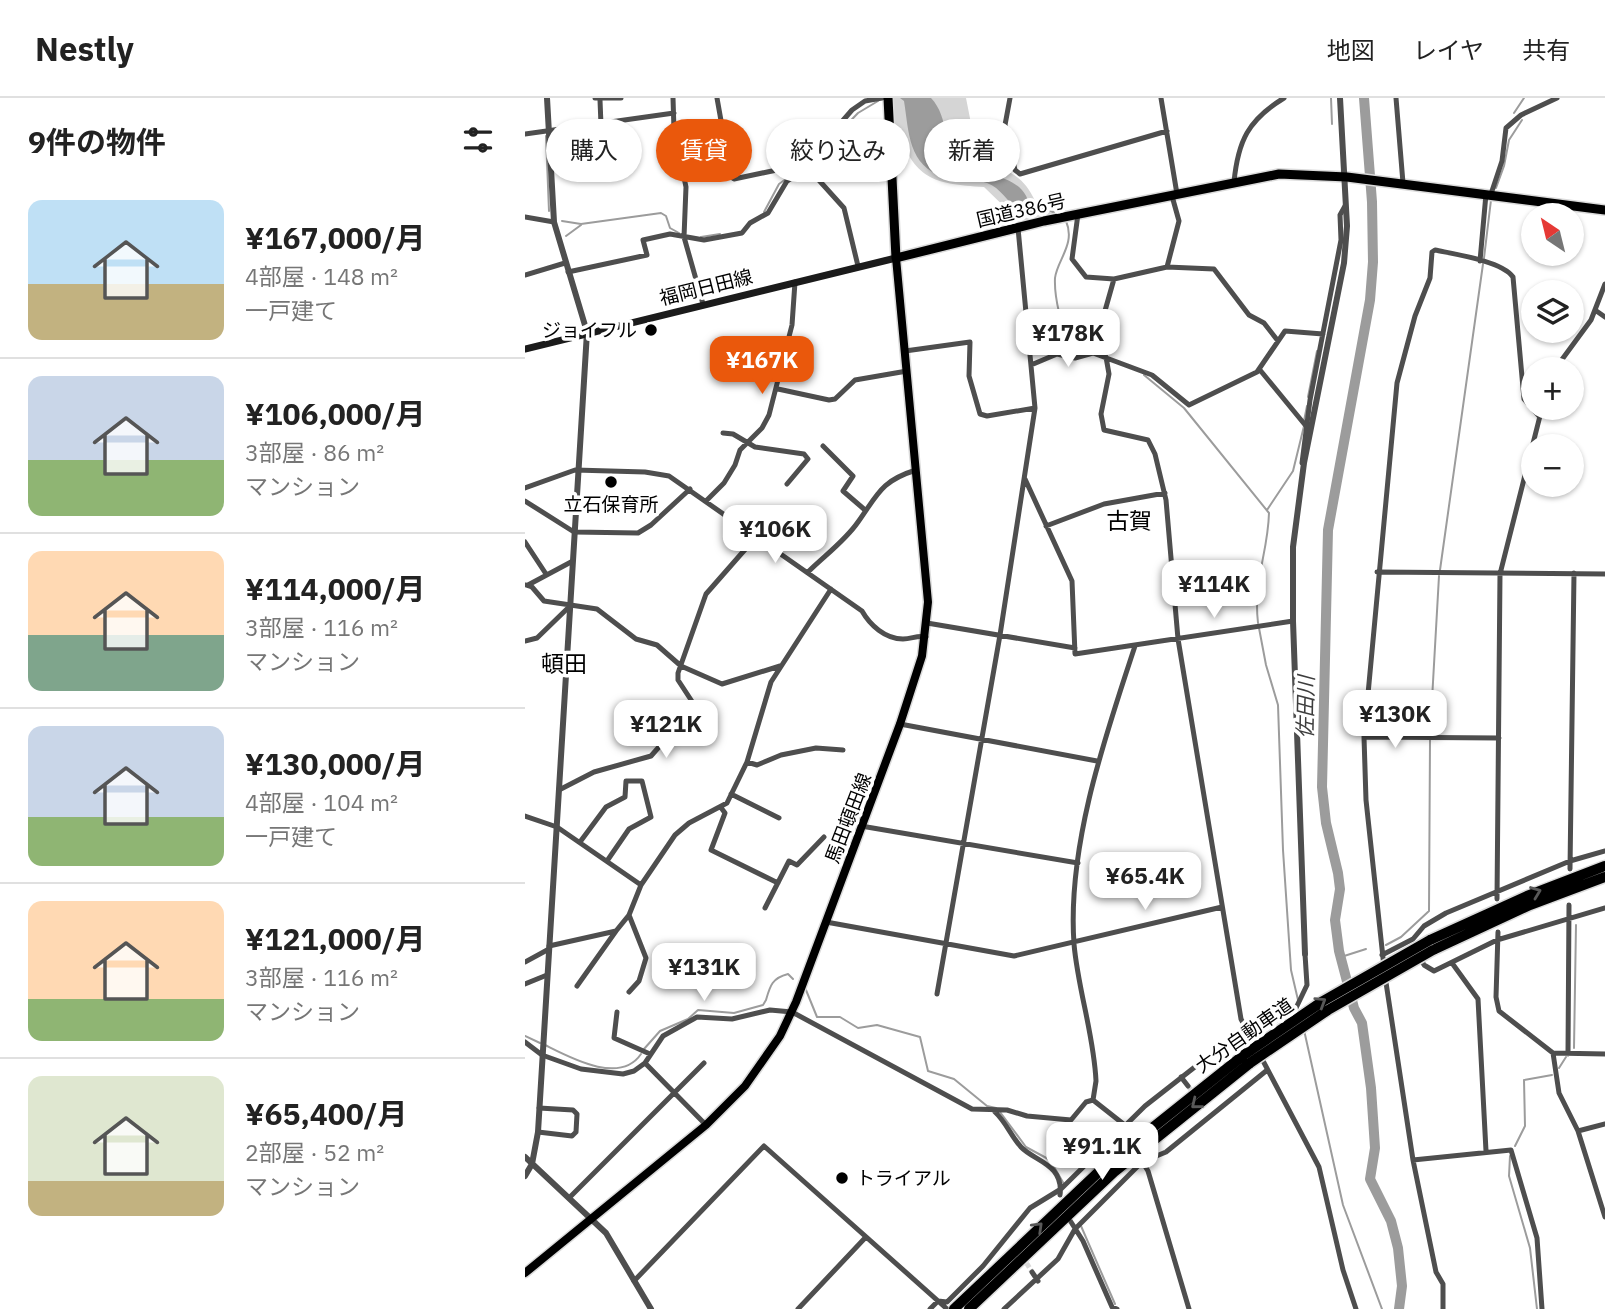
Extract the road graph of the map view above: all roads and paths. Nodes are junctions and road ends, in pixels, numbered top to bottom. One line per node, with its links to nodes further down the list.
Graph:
1 (547, 98): 15 (street)
2 (621, 98): 13 (street)
3 (673, 98): 14 (street)
4 (717, 98): 22 (street)
5 (882, 98): 18 (street)
6 (888, 98): 38 (highway)
7 (1010, 98): 19 (street)
8 (1161, 98): 19 (street)
9 (1284, 98): 27 (street)
10 (1340, 98): 23 (street)
11 (1397, 98): 28 (street)
12 (1554, 98): 29 (street)
13 (594, 99): 16 (street)
14 (674, 113): 17 (street); 37 (street)
15 (548, 119)
16 (599, 119)
17 (638, 119)
18 (845, 119)
19 (1167, 131): 30 (street)
20 (546, 132): 21 (street)
21 (525, 134)
22 (766, 173)
23 (1345, 176): 27 (highway, 国道386号); 28 (highway, 国道386号); 31 (street)
24 (552, 182): 35 (street)
25 (786, 182): 37 (street)
26 (820, 182): 41 (street)
27 (1234, 182): 30 (highway, 国道386号)
28 (1403, 183): 29 (highway, 国道386号)
29 (1489, 193): 32 (highway, 国道386号); 39 (street)
30 (1175, 195): 33 (highway, 国道386号); 42 (street)
31 (1345, 206): 52 (street); 72 (street)
32 (1605, 210)
33 (1076, 215): 36 (highway, 国道386号); 45 (street)
34 (525, 217): 35 (street)
35 (554, 222): 40 (street)
36 (1018, 228): 38 (highway, 国道386号); 59 (street)
37 (684, 235): 43 (street); 48 (street)
38 (896, 258): 41 (main road, 福岡日田線); 55 (main road, 馬田頓田線)
39 (1483, 261): 60 (street); 87 (street)
40 (565, 262): 43 (street); 44 (street)
41 (858, 266): 46 (main road, 福岡日田線)
42 (1167, 267): 45 (street); 53 (street)
43 (568, 272): 51 (street)
44 (525, 275)
45 (1114, 279): 56 (street)
46 (795, 282): 48 (main road, 福岡日田線); 63 (street)
47 (1605, 284): 49 (street)
48 (703, 304): 51 (main road, 福岡日田線)
49 (1595, 310): 50 (street); 58 (street)
50 (1605, 317)
51 (587, 332): 54 (main road, 福岡日田線); 70 (street)
52 (1321, 333): 53 (street); 66 (street)
53 (1278, 341): 61 (street)
54 (525, 349)
55 (905, 351): 62 (main road, 馬田頓田線); 64 (street)
56 (1093, 353): 57 (street); 59 (street)
57 (1105, 357): 61 (street); 77 (street)
58 (1563, 357)
59 (1031, 365): 64 (street)
60 (1521, 366)
61 (1260, 370): 66 (street)
62 (907, 372): 63 (street); 71 (main road, 馬田頓田線)
63 (778, 389): 68 (street)
64 (1035, 408): 73 (street)
65 (1538, 420): 91 (street)
66 (1304, 424): 72 (street)
67 (723, 433): 68 (street)
68 (747, 444): 74 (street); 79 (street)
69 (823, 446): 80 (street)
70 (579, 470): 75 (street); 76 (street); 82 (street)
71 (916, 470): 80 (street); 96 (main road, 馬田頓田線)
72 (1303, 470): 95 (street)
73 (1025, 479): 81 (street); 97 (street)
74 (787, 484)
75 (525, 488)
76 (690, 489): 79 (street); 82 (street)
77 (1165, 493): 81 (street); 99 (street)
78 (525, 501): 82 (street)
79 (706, 501): 83 (street)
80 (865, 510): 86 (street)
81 (1046, 526): 102 (street)
82 (574, 532): 85 (street)
83 (756, 537): 86 (street); 103 (street)
84 (525, 542): 90 (street)
85 (572, 562): 90 (street); 94 (street)
86 (808, 572): 93 (street)
87 (1377, 572): 91 (street); 106 (street)
88 (1574, 573): 89 (street); 91 (street); 126 (street)
89 (1605, 573)
90 (546, 574): 92 (street)
91 (1500, 574): 107 (street)
92 (526, 586): 94 (street)
93 (831, 589): 98 (street); 104 (street)
94 (571, 606): 100 (street); 103 (street); 114 (street)
95 (1293, 621): 99 (street); 150 (street)
96 (927, 623): 97 (street); 98 (main road, 馬田頓田線)
97 (1000, 635): 102 (street); 108 (street)
98 (926, 637): 105 (main road, 馬田頓田線)
99 (1178, 639): 101 (street); 136 (street)
100 (525, 641)
101 (1135, 646): 102 (street); 110 (street)
102 (1075, 648)
103 (681, 666): 104 (street); 111 (street)
104 (780, 666): 112 (street)
105 (900, 724): 108 (street); 119 (main road, 馬田頓田線)
106 (1364, 737): 107 (street); 151 (street)
107 (1499, 738): 133 (street)
108 (982, 740): 110 (street); 123 (street)
109 (843, 750): 112 (street)
110 (1097, 761): 127 (street)
111 (627, 762): 113 (street); 114 (street)
112 (747, 762): 115 (street)
113 (631, 779): 122 (street); 125 (street)
114 (559, 790): 120 (street)
115 (731, 794): 116 (street); 118 (street)
116 (722, 808): 131 (street); 132 (street)
117 (525, 816): 120 (street)
118 (779, 818)
119 (861, 826): 123 (street); 141 (main road, 馬田頓田線)
120 (557, 827): 122 (street); 149 (street)
121 (824, 837): 131 (street)
122 (580, 842): 125 (street)
123 (964, 844): 127 (street); 147 (street)
124 (1605, 851): 126 (street)
125 (607, 861): 132 (street)
126 (1570, 861): 129 (street); 133 (street)
127 (1078, 863): 146 (street)
128 (1605, 866): 148 (highway, 大分自動車道, one-way to 128)
129 (1570, 869)
130 (1605, 877): 148 (highway, 大分自動車道)
131 (778, 883): 137 (street)
132 (641, 885): 139 (street)
133 (1499, 889): 134 (street); 144 (street)
134 (1497, 899)
135 (1569, 905): 140 (street)
136 (1222, 907): 146 (street); 161 (street)
137 (765, 908)
138 (1605, 908): 140 (street)
139 (629, 915): 142 (street); 157 (street)
140 (1569, 920): 145 (street); 166 (street)
141 (826, 922): 147 (street); 160 (main road, 馬田頓田線)
142 (616, 931): 149 (street); 156 (street)
143 (1498, 932): 145 (street)
144 (1413, 939): 151 (street); 153 (street)
145 (1497, 940): 153 (street); 165 (street)
146 (1074, 943): 147 (street); 175 (street)
147 (946, 944): 158 (street)
148 (1432, 945): 168 (highway, 大分自動車道, bridge)
149 (549, 947): 152 (street); 154 (street)
150 (1305, 954): 161 (street)
151 (1382, 955): 187 (street)
152 (525, 961)
153 (1453, 962): 184 (street)
154 (547, 975): 155 (street); 163 (street)
155 (525, 984)
156 (577, 986)
157 (629, 992)
158 (937, 994)
159 (617, 1012): 164 (street)
160 (792, 1012): 164 (street); 177 (street); 179 (main road, 馬田頓田線)
161 (1249, 1037): 171 (street); 172 (street)
162 (525, 1042): 163 (street)
163 (542, 1053): 169 (street); 176 (street)
164 (646, 1053): 169 (street)
165 (1553, 1053): 166 (street); 181 (street)
166 (1568, 1054): 167 (street)
167 (1605, 1054)
168 (1247, 1058): 203 (highway, 大分自動車道, one-way to 168); 208 (highway, 大分自動車道, one-way to 208)
169 (645, 1063): 174 (street)
170 (704, 1063): 174 (street)
171 (1266, 1070): 186 (street); 211 (street)
172 (1181, 1076): 173 (street); 180 (street)
173 (1188, 1086)
174 (674, 1093): 179 (street); 193 (street)
175 (1093, 1100): 177 (street); 180 (street)
176 (539, 1108): 182 (street); 182 (street)
177 (997, 1111): 190 (street)
178 (1605, 1124): 181 (street)
179 (706, 1125): 195 (main road, 馬田頓田線)
180 (1126, 1126): 183 (street); 190 (street)
181 (1579, 1131): 192 (street)
182 (538, 1132): 188 (street)
183 (1131, 1138)
184 (1486, 1151): 187 (street); 213 (street)
185 (525, 1157): 188 (street)
186 (1141, 1160): 196 (street); 210 (street)
187 (1413, 1160): 212 (street)
188 (532, 1164): 189 (street); 193 (street)
189 (525, 1176)
190 (1062, 1189): 202 (street)
191 (1605, 1189): 192 (street)
192 (1597, 1195): 194 (street)
193 (569, 1198): 195 (street)
194 (1605, 1217)
195 (592, 1219): 199 (main road, 馬田頓田線); 201 (street)
196 (1077, 1224): 200 (street); 204 (street)
197 (865, 1238): 201 (street); 202 (street); 206 (street)
198 (1032, 1272): 200 (street)
199 (525, 1273)
200 (1038, 1280): 209 (street)
201 (634, 1281): 205 (street)
202 (938, 1301): 203 (street); 207 (street)
203 (950, 1308)
204 (1115, 1308)
205 (650, 1309)
206 (798, 1309)
207 (930, 1309)
208 (969, 1309)
209 (1004, 1309)
210 (1189, 1309)
211 (1356, 1309)
212 (1443, 1309)
213 (1542, 1309)

